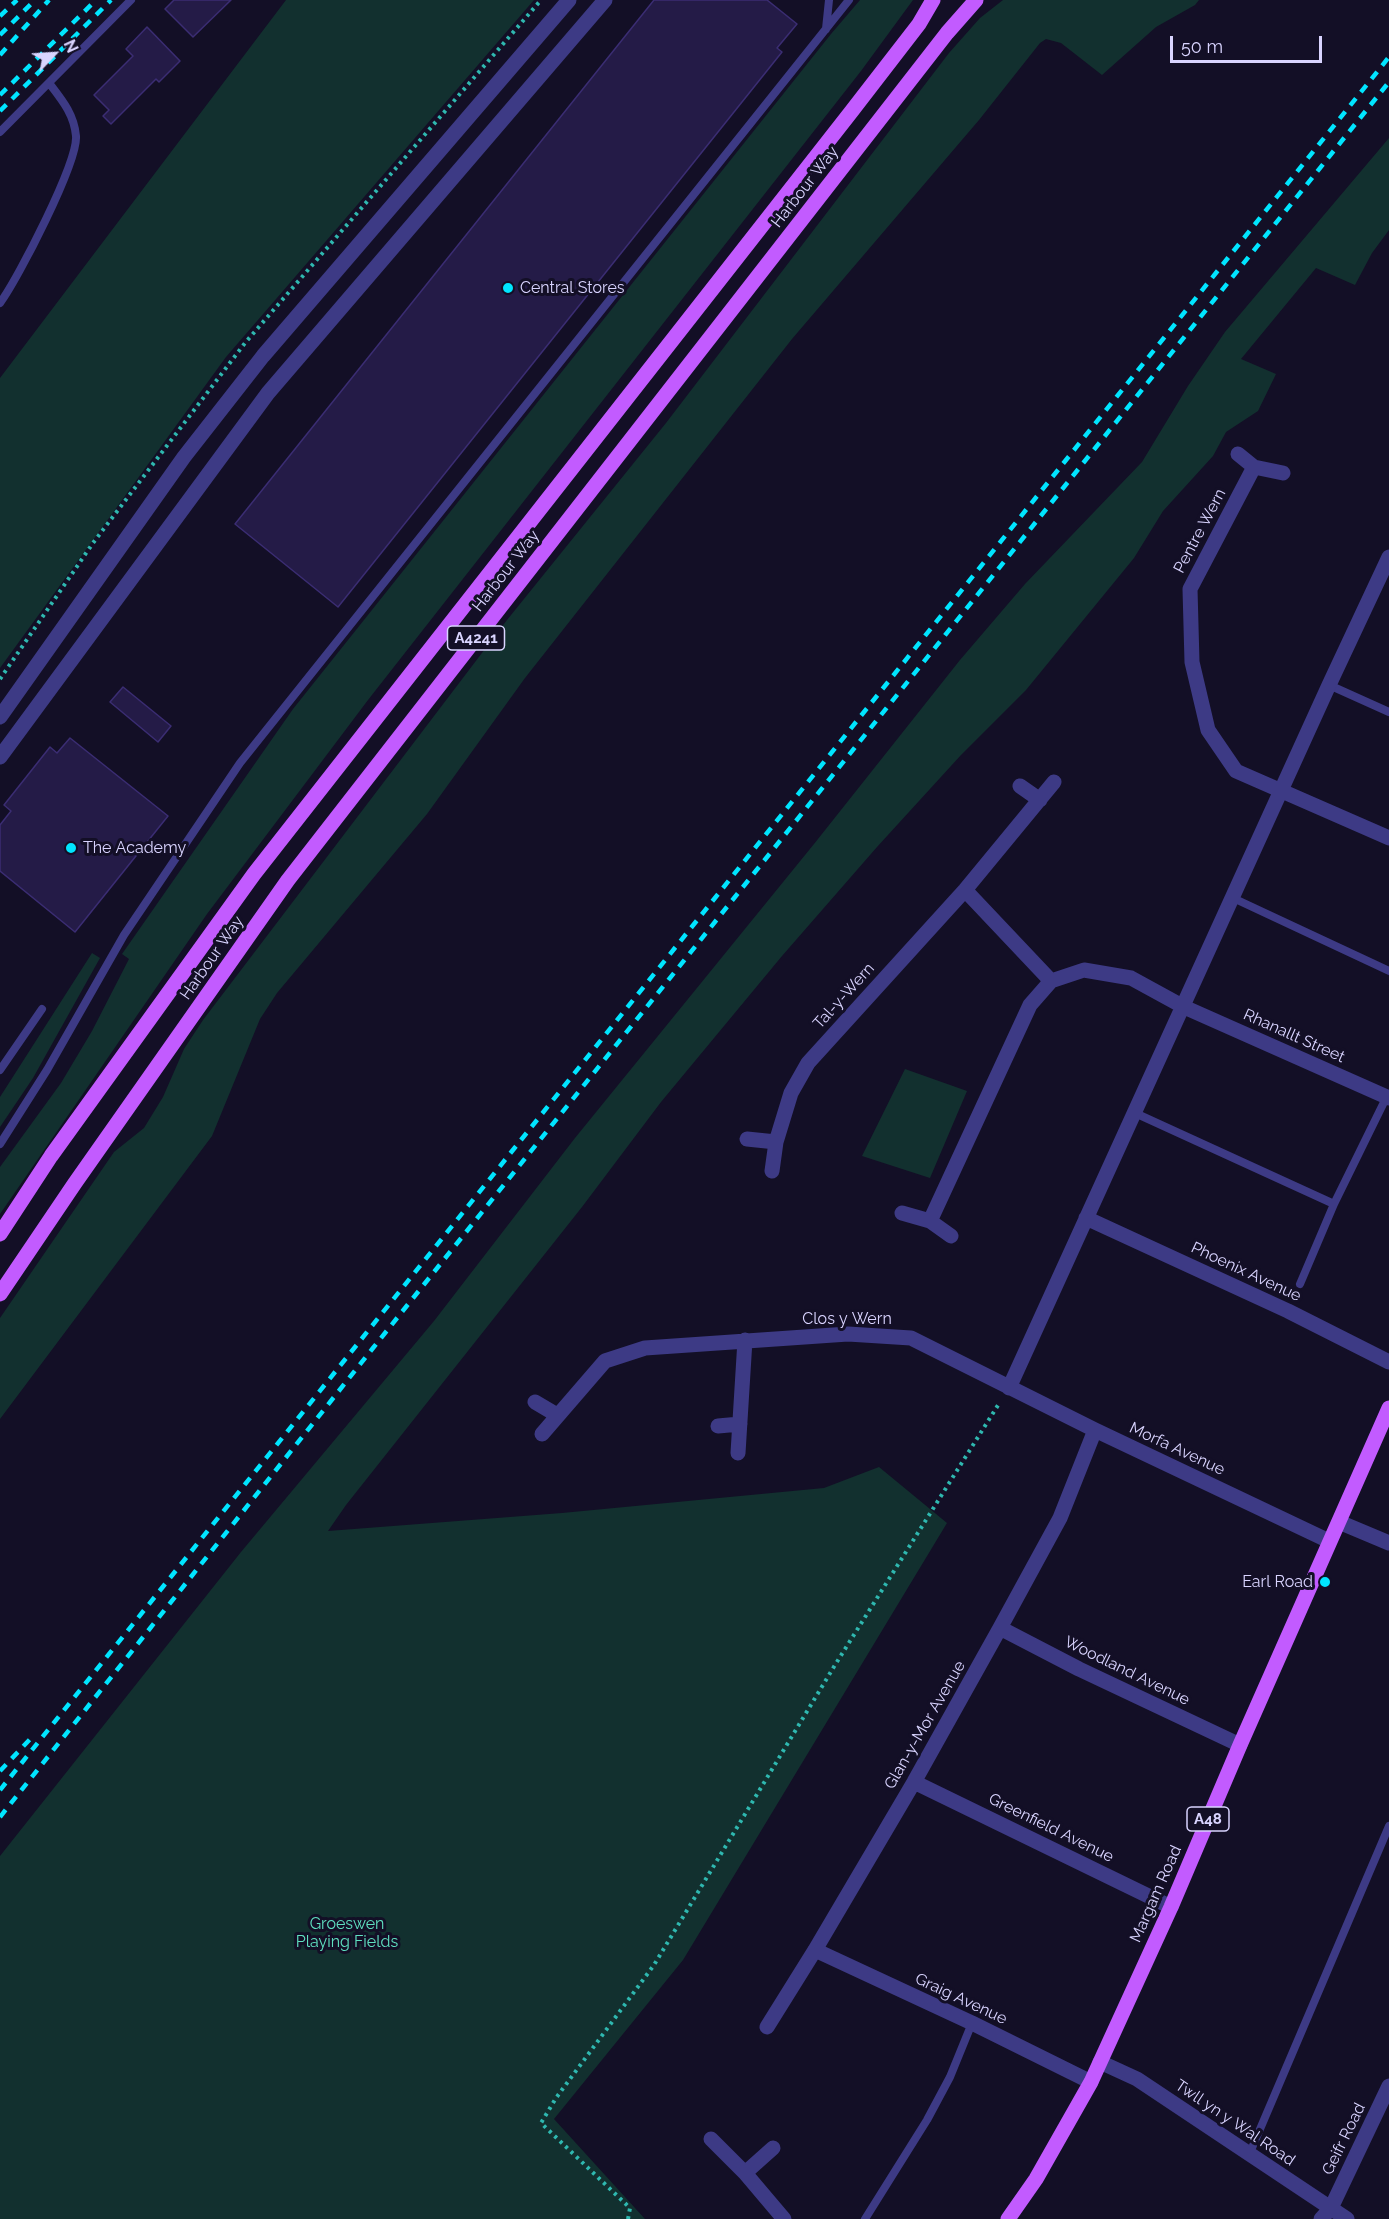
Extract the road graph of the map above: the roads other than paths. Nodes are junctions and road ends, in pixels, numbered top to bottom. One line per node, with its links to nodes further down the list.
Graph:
1 (131, 0): 9 (lane)
2 (569, 0): 19 (street)
3 (605, 0): 20 (street)
4 (829, 0): 8 (lane)
5 (849, 0): 8 (lane)
6 (933, 0): 43 (main road, Harbour Way / A4241)
7 (976, 0): 46 (main road, Harbour Way / A4241)
8 (825, 30): 37 (lane)
9 (49, 83): 10 (lane); 11 (lane)
10 (0, 132)
11 (0, 303)
12 (1239, 454): 13 (street)
13 (1254, 467): 14 (street); 23 (street, Pentre Wern)
14 (1283, 473)
15 (1389, 558): 16 (street)
16 (1384, 581): 17 (street)
17 (1329, 685): 18 (lane); 23 (street)
18 (1389, 712)
19 (0, 717)
20 (0, 758)
21 (1054, 783): 24 (street, Tal-y-Wern)
22 (1020, 786): 24 (street)
23 (1282, 790): 25 (street, Pentre Wern); 27 (street)
24 (1040, 800): 26 (street, Tal-y-Wern)
25 (1389, 838)
26 (965, 890): 29 (street); 36 (street, Tal-y-Wern)
27 (1233, 898): 28 (lane); 30 (street)
28 (1389, 970)
29 (1051, 981): 30 (street); 42 (street)
30 (1184, 1007): 33 (street, Rhanallt Street); 34 (street)
31 (42, 1009): 32 (lane)
32 (0, 1068)
33 (1388, 1095): 39 (lane)
34 (1135, 1113): 39 (lane); 41 (street)
35 (747, 1139): 36 (street)
36 (776, 1142): 38 (street, Tal-y-Wern)
37 (0, 1144)
38 (772, 1172)
39 (1334, 1204): 45 (lane)
40 (902, 1213): 42 (street)
41 (1086, 1218): 48 (street, Phoenix Avenue); 49 (street)
42 (930, 1221): 44 (street)
43 (0, 1234)
44 (951, 1236)
45 (1300, 1284)
46 (0, 1294)
47 (745, 1340): 49 (street, Clos y Wern); 52 (street, Clos y Wern); 53 (street)
48 (1389, 1362)
49 (1009, 1388): 55 (street, Morfa Avenue)
50 (535, 1402): 52 (street)
51 (1389, 1408): 58 (main road, Margam Road / A48)
52 (557, 1415): 56 (street, Clos y Wern)
53 (740, 1424): 54 (street); 57 (street)
54 (718, 1426)
55 (1095, 1430): 59 (street, Morfa Avenue); 61 (street, Glan-y-Mor Avenue)
56 (542, 1434)
57 (738, 1453)
58 (1339, 1522): 59 (main road, Margam Road / A48); 60 (street)
59 (1329, 1541): 62 (main road, Margam Road / A48)
60 (1389, 1543)
61 (1000, 1628): 62 (street, Woodland Avenue); 63 (street, Glan-y-Mor Avenue)
62 (1240, 1744): 65 (main road, Margam Road / A48)
63 (914, 1782): 65 (street, Greenfield Avenue); 66 (street, Glan-y-Mor Avenue)
64 (1389, 1826): 74 (lane)
65 (1171, 1907): 69 (main road, Margam Road / A48)
66 (815, 1950): 67 (street, Graig Avenue); 68 (street, Glan-y-Mor Avenue)
67 (972, 2023): 70 (street, Graig Avenue); 78 (lane)
68 (766, 2027)
69 (1100, 2062): 70 (main road, Margam Road / A48); 74 (street, Twll yn y Wal Road)
70 (1091, 2082): 79 (main road, Margam Road / A48)
71 (1389, 2086): 76 (street, Geifr Road)
72 (711, 2139): 75 (street)
73 (773, 2148): 75 (street)
74 (1249, 2155): 76 (street, Twll yn y Wal Road)
75 (745, 2173): 77 (street)
76 (1326, 2213): 80 (street, Twll yn y Wal Road)
77 (784, 2219)
78 (865, 2219)
79 (1008, 2219)
80 (1347, 2219)

